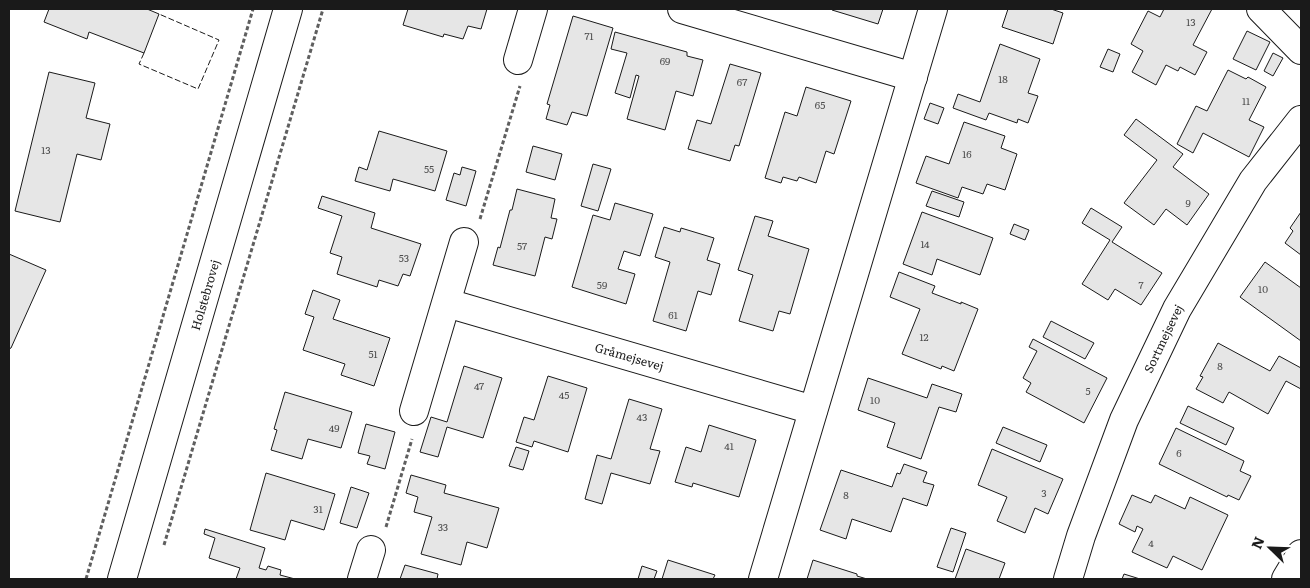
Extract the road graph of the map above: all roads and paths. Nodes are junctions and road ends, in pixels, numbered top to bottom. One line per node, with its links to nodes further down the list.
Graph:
1 (253, 9): 19 (path)
2 (288, 9): 20 (street, Holstebrovej)
3 (323, 9): 17 (path)
4 (533, 9): 9 (street)
5 (682, 9): 10 (street)
6 (933, 9): 10 (street)
7 (1261, 9): 8 (street)
8 (1301, 50)
9 (518, 60): 12 (path)
10 (913, 77): 14 (street)
11 (1301, 120): 23 (street, Sortmejsevej)
12 (464, 242): 13 (street)
13 (446, 303): 14 (street, Gråmejsevej); 15 (street)
14 (813, 410): 22 (street)
15 (414, 412): 16 (path)
16 (371, 550): 21 (street)
17 (162, 551)
18 (1301, 554): 24 (street)
19 (86, 579)
20 (122, 579)
21 (362, 579)
22 (762, 579)
23 (1068, 579)
24 (1286, 579)

